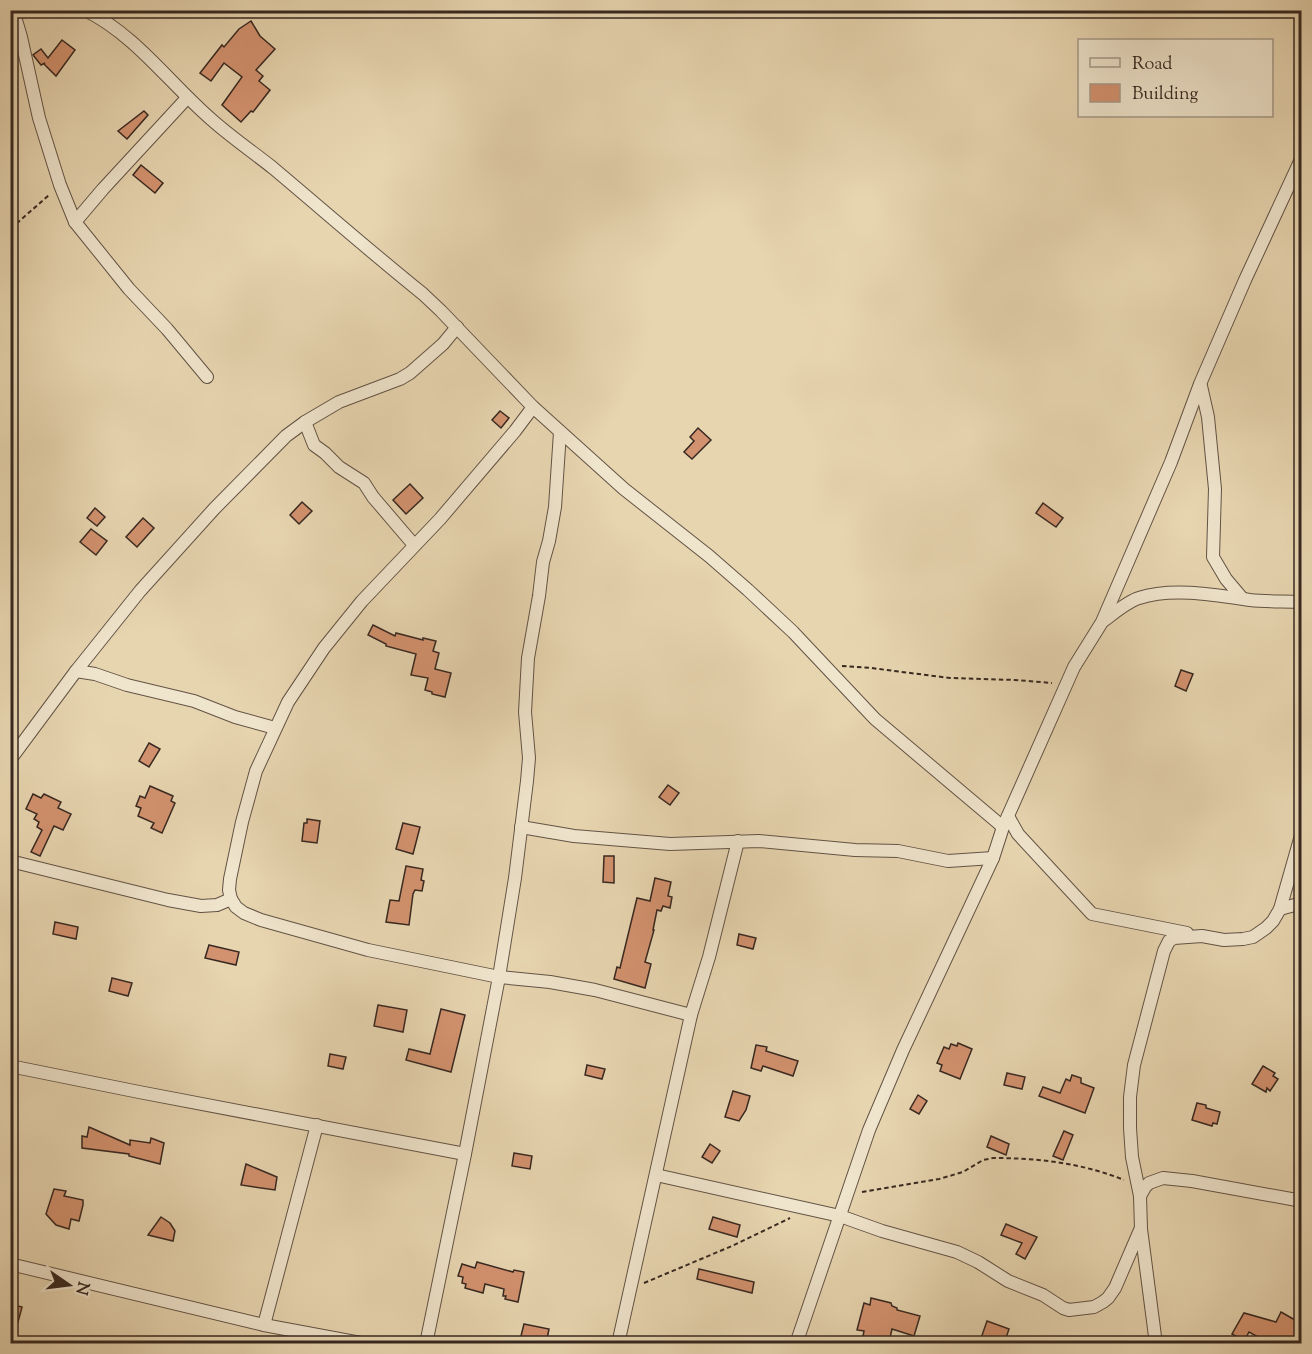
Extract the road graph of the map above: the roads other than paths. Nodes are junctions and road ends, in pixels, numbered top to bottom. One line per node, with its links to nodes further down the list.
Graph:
1 (13, 10): 5 (street)
2 (94, 12): 3 (street)
3 (187, 98): 5 (street); 6 (street)
4 (1302, 157): 8 (street)
5 (75, 222): 7 (street)
6 (457, 327): 9 (street); 10 (street)
7 (207, 377)
8 (1200, 384): 13 (street); 15 (street)
9 (533, 407): 11 (street); 12 (street)
10 (305, 422): 12 (street); 16 (street)
11 (560, 432): 19 (street); 20 (street)
12 (414, 545): 17 (street)
13 (1242, 598): 14 (street); 15 (street)
14 (1302, 602)
15 (1102, 622): 19 (street)
16 (75, 671): 17 (street); 18 (street)
17 (275, 728): 25 (street)
18 (11, 757)
19 (1006, 821): 23 (street); 28 (street)
20 (521, 827): 22 (street); 29 (street)
21 (1302, 832): 27 (street)
22 (738, 842): 23 (street); 30 (street)
23 (993, 858): 37 (street)
24 (10, 861): 25 (street)
25 (231, 899): 29 (street)
26 (1302, 903): 27 (street)
27 (1280, 909): 28 (street)
28 (1202, 936): 35 (street)
29 (499, 977): 30 (street); 33 (street)
30 (692, 1015): 34 (street)
31 (10, 1066): 32 (street)
32 (317, 1125): 33 (street); 40 (street)
33 (465, 1154): 42 (street)
34 (656, 1175): 37 (street); 43 (street)
35 (1139, 1191): 36 (street); 38 (street)
36 (1302, 1201)
37 (840, 1216): 38 (street); 44 (street)
38 (1141, 1229): 45 (street)
39 (10, 1264): 40 (street)
40 (264, 1325): 41 (street)
41 (366, 1344)
42 (426, 1344)
43 (618, 1344)
44 (796, 1344)
45 (1156, 1344)

